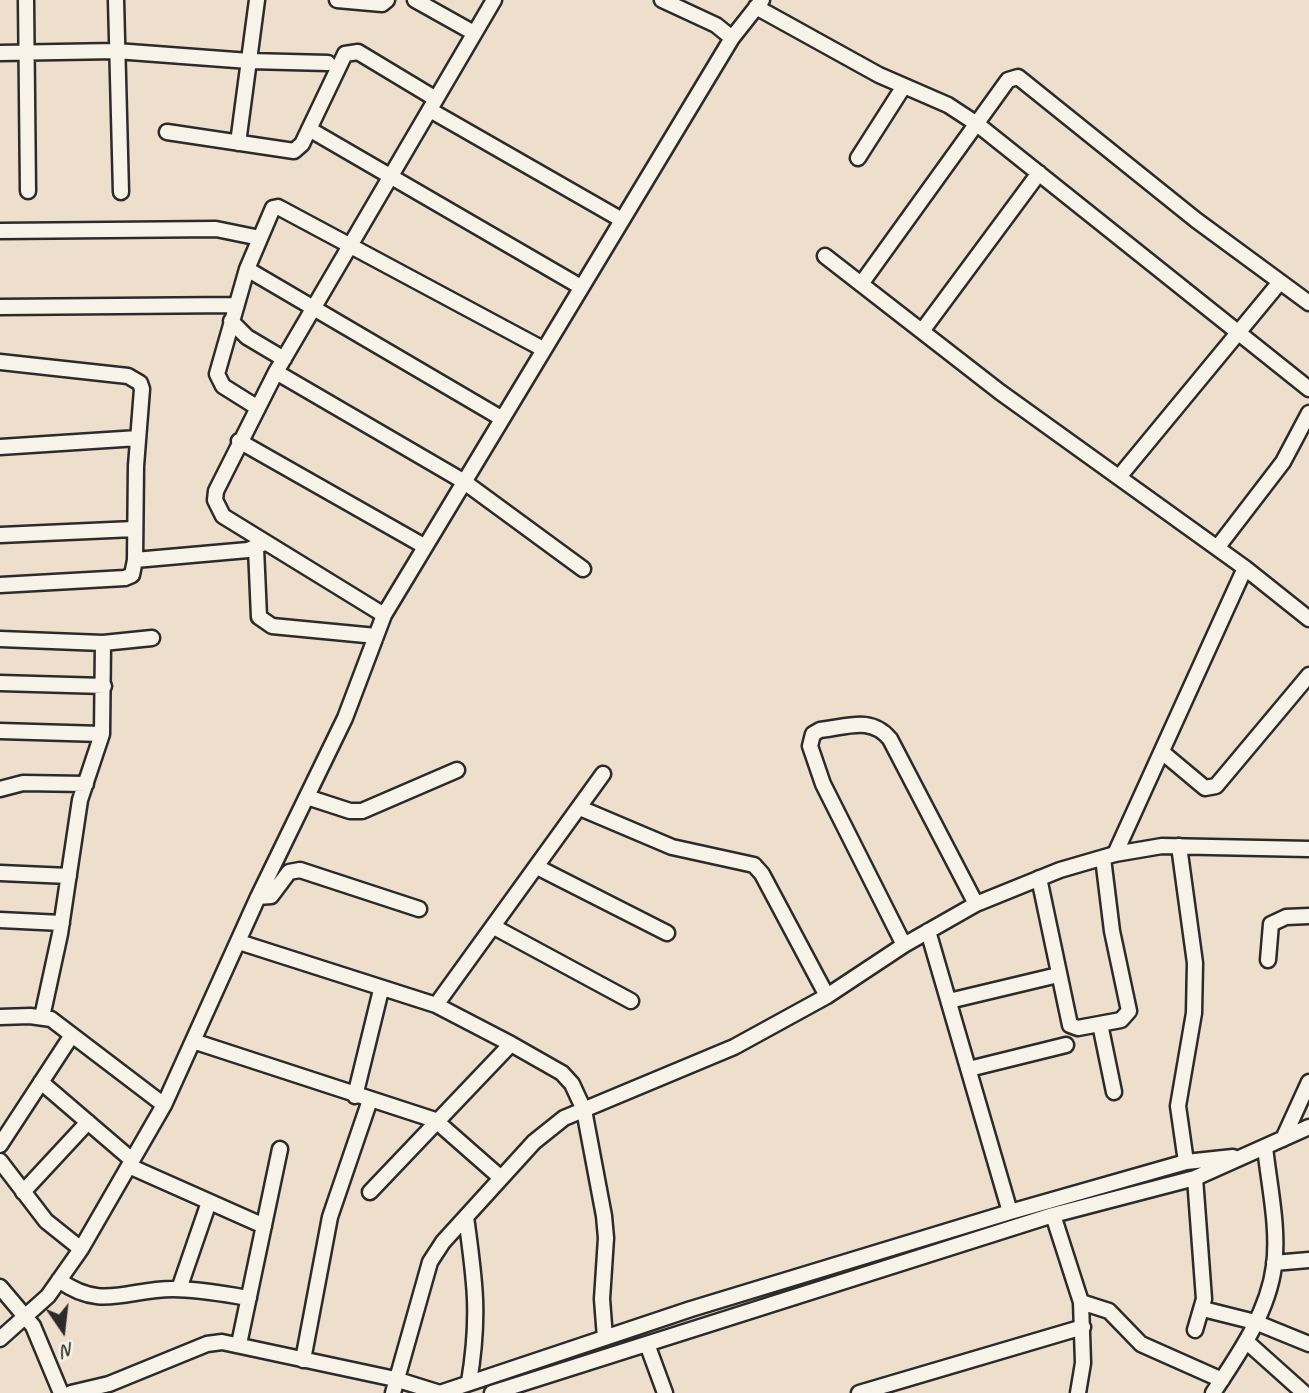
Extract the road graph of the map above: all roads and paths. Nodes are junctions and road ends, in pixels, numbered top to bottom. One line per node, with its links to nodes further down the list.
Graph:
1 (26, 0): 15 (street)
2 (116, 0): 13 (street)
3 (257, 0): 16 (street)
4 (337, 0): 5 (street)
5 (387, 0)
6 (415, 0): 11 (street)
7 (494, 0): 11 (street)
8 (662, 0): 10 (street)
9 (759, 4): 12 (street); 18 (street)
10 (687, 5): 12 (street)
11 (474, 33): 19 (street)
12 (732, 38): 29 (street)
13 (116, 51): 15 (street); 16 (street); 28 (street)
14 (0, 52): 15 (street)
15 (26, 52): 27 (street)
16 (249, 61): 17 (street); 23 (street)
17 (328, 63)
18 (904, 86): 20 (street); 24 (street)
19 (433, 104): 21 (street); 26 (street); 29 (street)
20 (977, 124): 25 (street); 35 (street); 36 (street)
21 (309, 129): 23 (street); 26 (street)
22 (167, 132): 23 (street)
23 (238, 143)
24 (858, 158)
25 (1040, 173): 43 (street); 44 (street)
26 (389, 177): 32 (street); 37 (street)
27 (28, 191)
28 (121, 192)
29 (622, 220): 37 (street)
30 (0, 231): 31 (street)
31 (260, 238): 32 (street); 34 (street)
32 (350, 244): 41 (street); 45 (street)
33 (825, 256): 36 (street)
34 (247, 269): 39 (street); 41 (street)
35 (1280, 282): 38 (street); 44 (street)
36 (861, 284): 43 (street)
37 (581, 287): 45 (street)
38 (1309, 303)
39 (235, 305): 40 (street); 42 (street)
40 (0, 307)
41 (314, 307): 47 (street); 51 (street)
42 (231, 321): 47 (street); 49 (street)
43 (922, 331): 55 (street)
44 (1240, 334): 48 (street); 55 (street)
45 (543, 349): 51 (street)
46 (0, 362): 52 (street)
47 (280, 366): 49 (street); 56 (street)
48 (1309, 388)
49 (258, 408): 53 (street)
50 (1309, 413): 61 (street)
51 (501, 418): 56 (street)
52 (138, 438): 54 (street); 57 (street)
53 (239, 441): 59 (street); 60 (street)
54 (0, 447)
55 (1119, 477): 61 (street)
56 (463, 481): 60 (street); 64 (street)
57 (134, 529): 58 (street); 62 (street)
58 (0, 535)
59 (262, 544): 62 (street); 66 (street); 68 (street)
60 (424, 546): 66 (street)
61 (1217, 548): 63 (street)
62 (135, 560): 65 (street)
63 (1245, 568): 67 (street); 77 (street)
64 (583, 569)
65 (0, 585)
66 (384, 615): 68 (street)
67 (1309, 619)
68 (376, 636): 82 (street)
69 (0, 639): 71 (street)
70 (152, 639): 71 (street)
71 (103, 643): 74 (street)
72 (1309, 675): 77 (street)
73 (0, 684): 74 (street)
74 (104, 686): 76 (street)
75 (0, 732): 76 (street)
76 (102, 734): 80 (street)
77 (1162, 752): 86 (street)
78 (457, 769): 82 (street)
79 (603, 774): 83 (street)
80 (86, 784): 81 (street); 89 (street)
81 (0, 789)
82 (307, 797): 91 (street)
83 (580, 808): 87 (street); 105 (street)
84 (1180, 846): 85 (street); 86 (street); 132 (street)
85 (1309, 849)
86 (1109, 856): 90 (street); 111 (street)
87 (537, 867): 97 (street); 99 (street)
88 (0, 873): 89 (street)
89 (69, 876): 96 (street)
90 (1039, 878): 92 (street); 103 (street)
91 (258, 897): 93 (street); 100 (street)
92 (975, 904): 98 (street); 101 (street)
93 (419, 909)
94 (1309, 916): 102 (street)
95 (0, 920): 96 (street)
96 (62, 923): 110 (street)
97 (494, 927): 106 (street); 108 (street)
98 (928, 931): 101 (street); 107 (street)
99 (667, 933)
100 (239, 942): 104 (street); 113 (street)
101 (904, 945): 105 (street)
102 (1268, 960)
103 (1058, 975): 107 (street); 111 (street)
104 (381, 990): 108 (street); 120 (street)
105 (827, 996): 122 (street)
106 (631, 1001)
107 (949, 1001): 116 (street)
108 (436, 1005): 114 (street)
109 (0, 1017): 110 (street)
110 (42, 1017): 112 (street)
111 (1100, 1024): 119 (street)
112 (72, 1035): 117 (street); 121 (street)
113 (193, 1041): 120 (street); 121 (street)
114 (511, 1044): 122 (street); 123 (street)
115 (1066, 1045): 116 (street)
116 (969, 1069): 139 (street)
117 (41, 1082): 124 (street); 127 (street)
118 (1309, 1082): 126 (street)
119 (1114, 1092)
120 (362, 1098): 123 (street); 163 (street)
121 (164, 1105): 133 (street)
122 (584, 1110): 134 (street); 157 (street)
123 (435, 1120): 134 (street); 137 (street)
124 (88, 1122): 133 (street); 136 (street)
125 (1309, 1127): 126 (street)
126 (1283, 1139): 128 (street)
127 (0, 1145)
128 (1265, 1147): 130 (street); 145 (street)
129 (281, 1149): 142 (street)
130 (1245, 1156): 132 (street); 135 (street)
131 (0, 1161): 136 (street)
132 (1186, 1161): 139 (street)
133 (131, 1163): 138 (street); 143 (street)
134 (501, 1178): 141 (street)
135 (1195, 1178): 140 (street); 152 (street)
136 (23, 1192): 143 (street)
137 (369, 1192)
138 (209, 1202): 142 (street); 148 (street)
139 (1010, 1212): 157 (street)
140 (1053, 1214): 150 (street); 161 (street)
141 (466, 1217): 165 (street); 166 (street)
142 (264, 1226): 149 (street)
143 (81, 1249): 146 (street)
144 (1309, 1260): 145 (street)
145 (1274, 1263): 154 (street)
146 (59, 1280): 148 (street); 153 (street)
147 (0, 1287): 151 (street)
148 (178, 1289): 149 (street)
149 (249, 1297): 160 (street)
150 (1081, 1302): 155 (street); 164 (street)
151 (6, 1306): 153 (street)
152 (1203, 1309): 154 (street); 156 (street)
153 (26, 1318): 158 (street); 169 (street)
154 (1255, 1322): 159 (street); 162 (street)
155 (1083, 1327): 168 (street); 174 (street)
156 (1195, 1330)
157 (605, 1338): 165 (street)
158 (0, 1339)
159 (1247, 1342): 164 (street); 177 (street)
160 (239, 1344): 163 (street); 167 (street)
161 (647, 1344): 172 (street); 173 (street)
162 (1309, 1344)
163 (303, 1360): 166 (street)
164 (1222, 1380): 176 (street)
165 (469, 1382): 171 (street)
166 (394, 1386): 171 (street)
167 (90, 1391): 170 (street)
168 (1079, 1391): 175 (street)
169 (61, 1393)
170 (71, 1393)
171 (440, 1393)
172 (492, 1393)
173 (665, 1393)
174 (859, 1393)
175 (1064, 1393)
176 (1213, 1393)
177 (1304, 1393)

